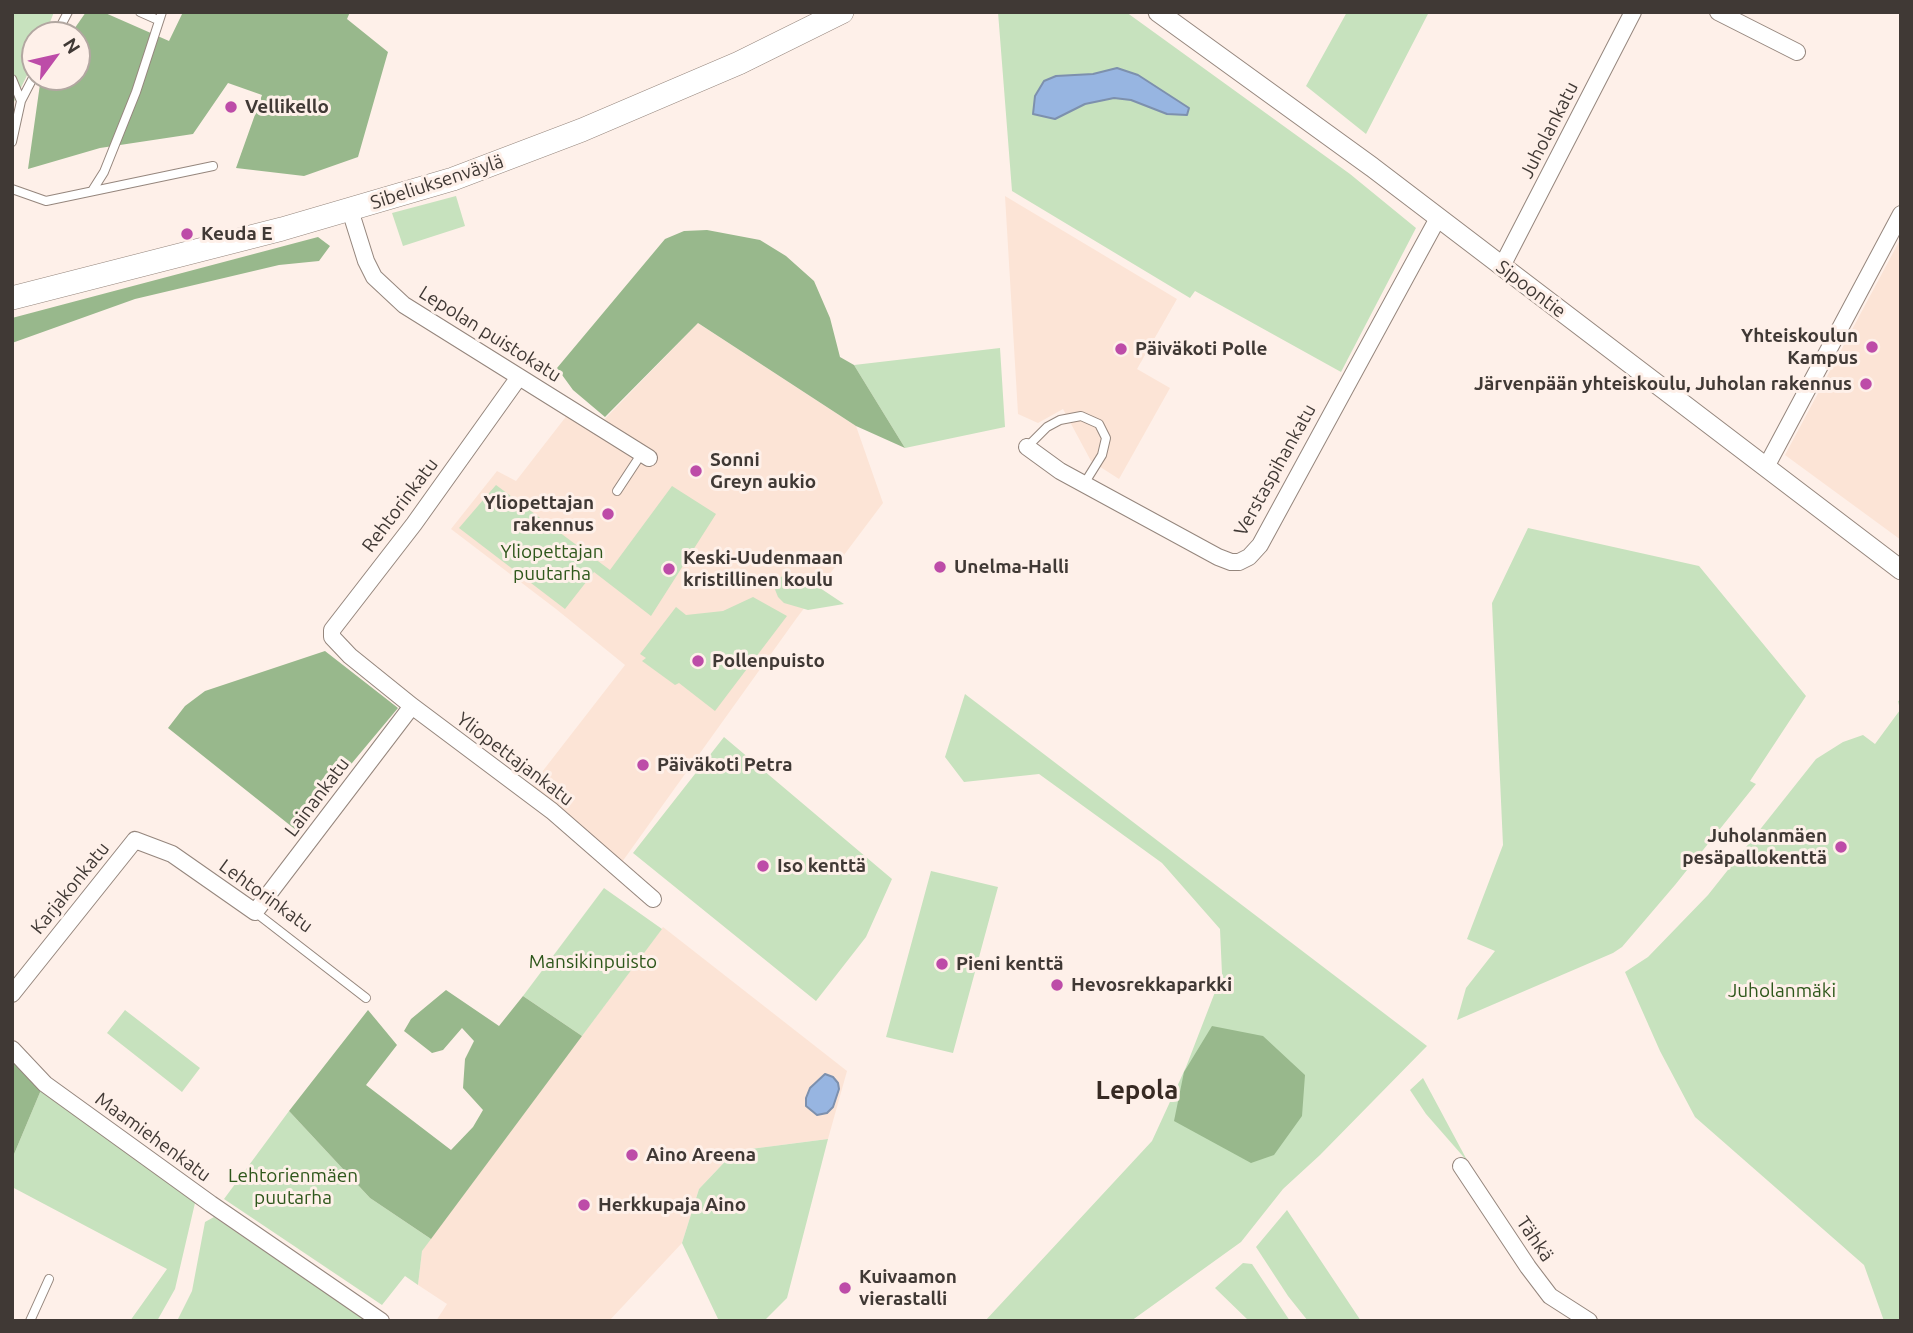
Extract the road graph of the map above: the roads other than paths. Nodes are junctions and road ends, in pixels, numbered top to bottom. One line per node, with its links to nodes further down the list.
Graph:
1 (140, 12): 6 (lane)
2 (842, 12): 15 (main road, Sibeliuksenväylä)
3 (1158, 12): 17 (street, Sipoontie)
4 (1633, 12): 18 (street, Juholankatu)
5 (1718, 12): 7 (street)
6 (160, 16): 14 (lane)
7 (1797, 52)
8 (12, 79): 10 (lane)
9 (26, 91): 10 (lane)
10 (21, 100): 11 (lane)
11 (12, 142)
12 (213, 166): 14 (lane)
13 (12, 189): 14 (lane)
14 (92, 191)
15 (350, 210): 19 (main road, Sibeliuksenväylä); 20 (street, Lepolan puistokatu)
16 (1901, 214): 23 (street)
17 (1438, 218): 18 (street, Sipoontie); 24 (street, Verstaspihankatu)
18 (1502, 267): 23 (street, Sipoontie)
19 (12, 298)
20 (519, 377): 22 (street, Lepolan puistokatu); 27 (street, Rehtorinkatu)
21 (1027, 447): 24 (street, Verstaspihankatu); 24 (lane)
22 (645, 456): 25 (lane)
23 (1766, 467): 26 (street, Sipoontie)
24 (1084, 484)
25 (617, 491)
26 (1901, 570)
27 (350, 656): 28 (street, Yliopettajankatu)
28 (412, 706): 30 (street, Yliopettajankatu); 31 (street, Lainankatu)
29 (135, 840): 31 (street, Lehtorinkatu); 32 (street, Karjakonkatu)
30 (653, 899)
31 (255, 912): 33 (lane, Lehtorinkatu)
32 (12, 994)
33 (366, 999)
34 (12, 1049): 38 (street, Maamiehenkatu)
35 (1461, 1166): 39 (street, Tähkä)
36 (49, 1279): 37 (lane)
37 (30, 1321)
38 (381, 1321)
39 (1589, 1321)

